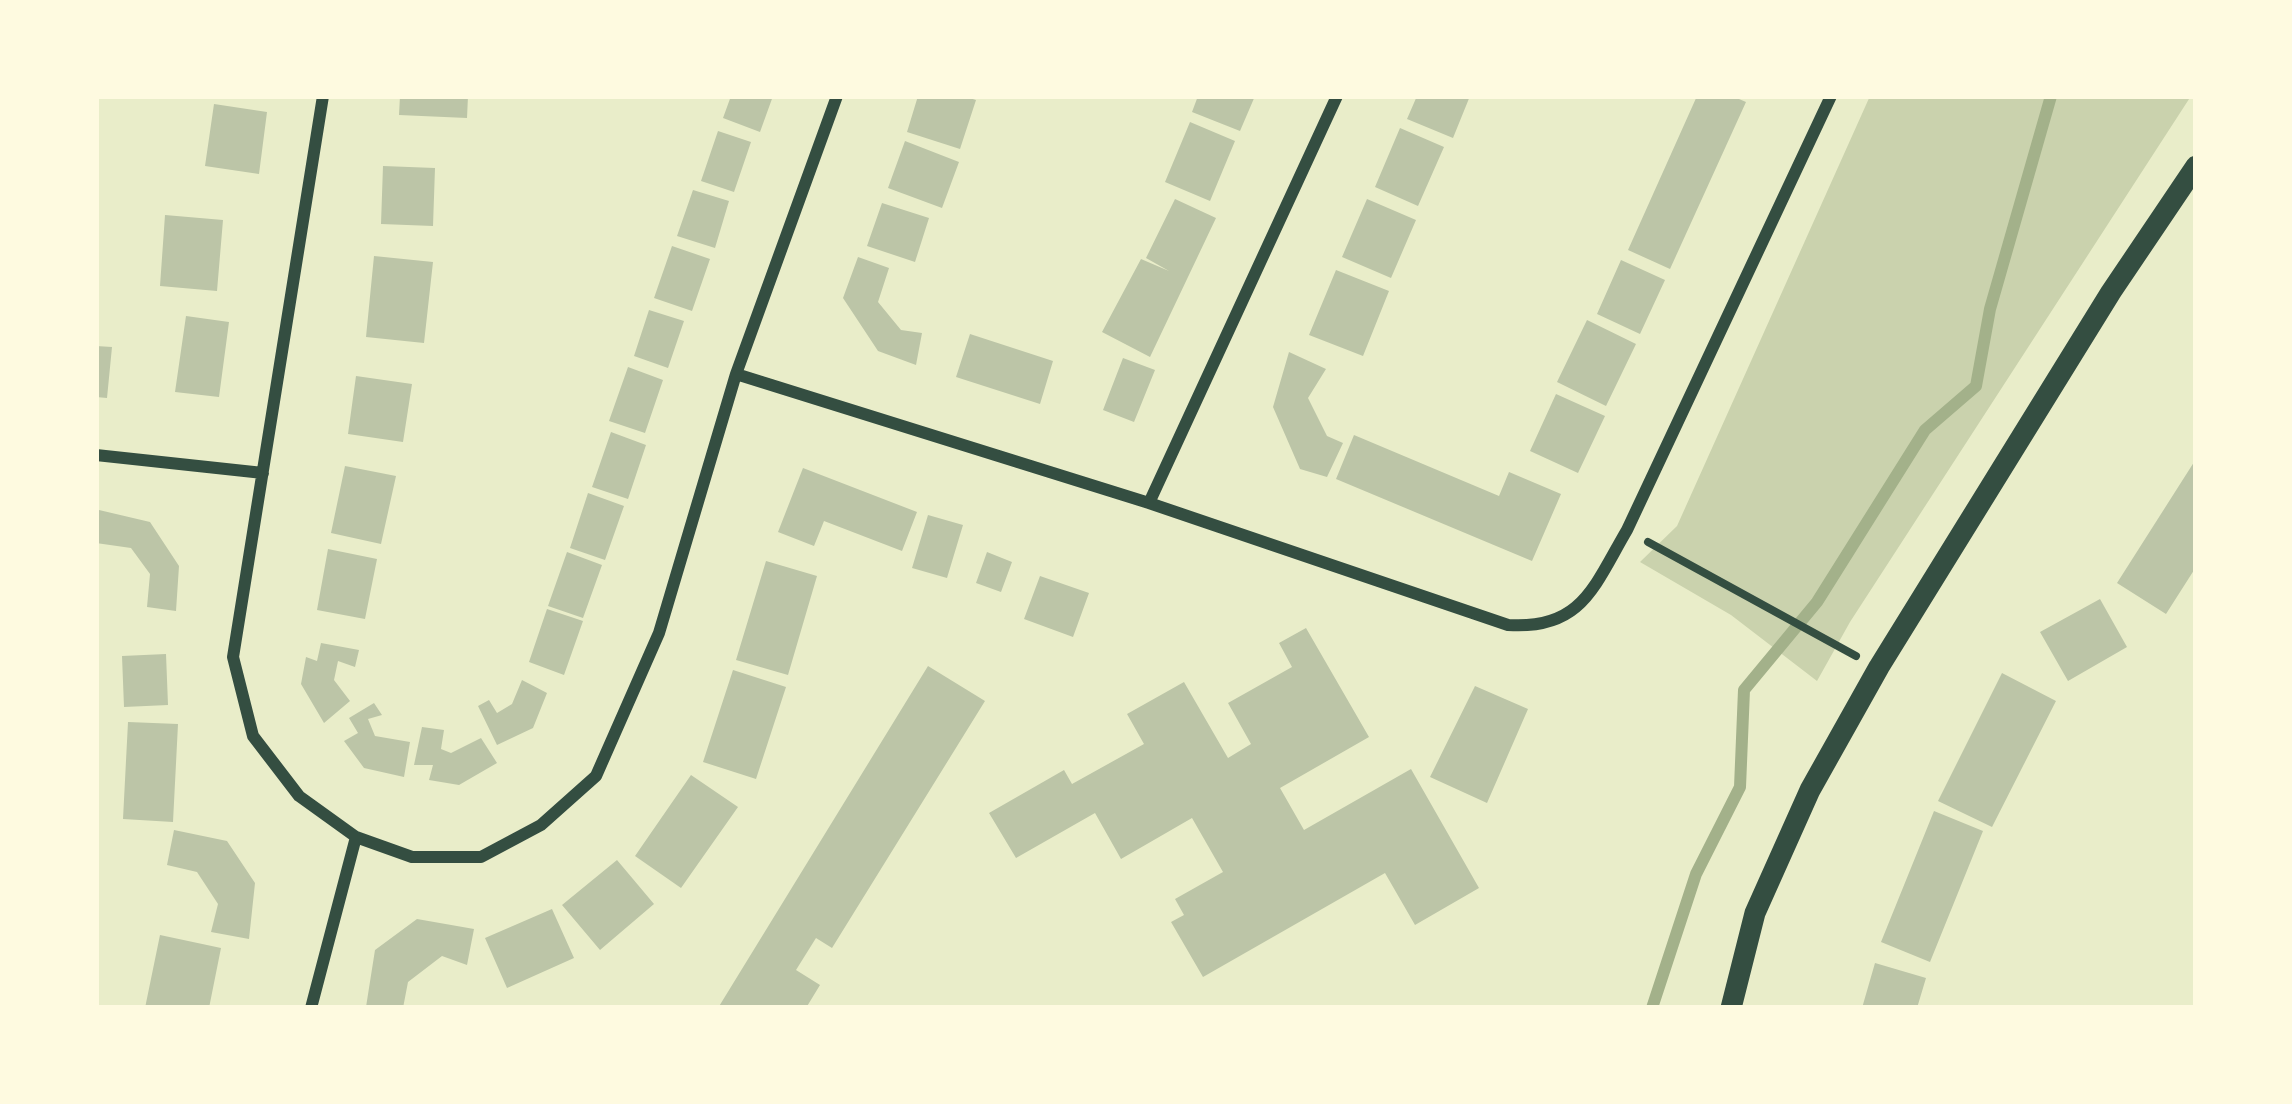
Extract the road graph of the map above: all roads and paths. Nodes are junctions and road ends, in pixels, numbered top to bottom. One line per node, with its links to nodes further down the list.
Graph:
1 (323, 96): 8 (street)
2 (837, 96): 6 (street)
3 (1337, 96): 9 (street)
4 (1831, 96): 10 (street)
5 (2196, 166): 14 (street)
6 (736, 374): 9 (street); 12 (street)
7 (96, 455): 8 (street)
8 (263, 473): 12 (street)
9 (1149, 503): 10 (street)
10 (1627, 530): 11 (path)
11 (1833, 645)
12 (356, 837): 13 (street)
13 (311, 1008)
14 (1731, 1008)

